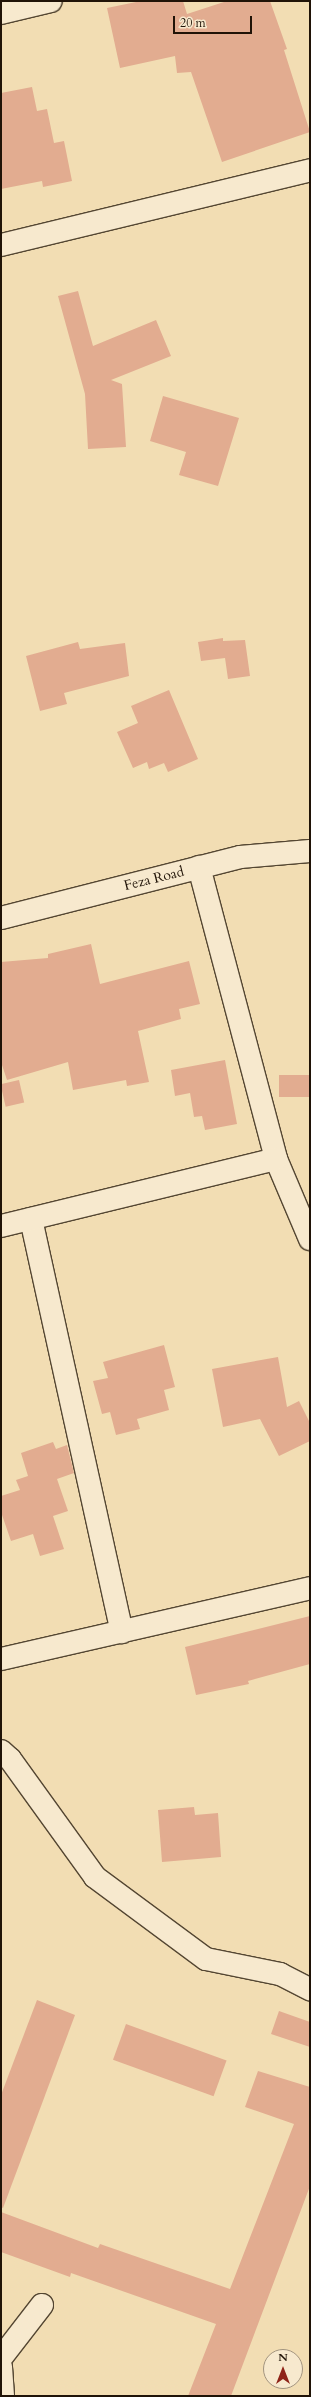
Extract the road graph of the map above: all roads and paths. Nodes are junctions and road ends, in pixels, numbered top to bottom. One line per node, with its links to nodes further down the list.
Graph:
1 (51, 1): 2 (street)
2 (1, 13)
3 (310, 170): 4 (street)
4 (1, 245)
5 (310, 851): 6 (street, Feza Road)
6 (199, 867): 7 (street, Feza Road); 8 (street)
7 (1, 918)
8 (276, 1159): 9 (street); 11 (street)
9 (31, 1219): 10 (street); 13 (street)
10 (1, 1226)
11 (310, 1239)
12 (310, 1588): 13 (street)
13 (122, 1632): 14 (street)
14 (1, 1659)
15 (1, 1751): 16 (street)
16 (310, 1989)
17 (42, 2305): 18 (street)
18 (1, 2358)
19 (1, 2367): 20 (street)
20 (3, 2396)

